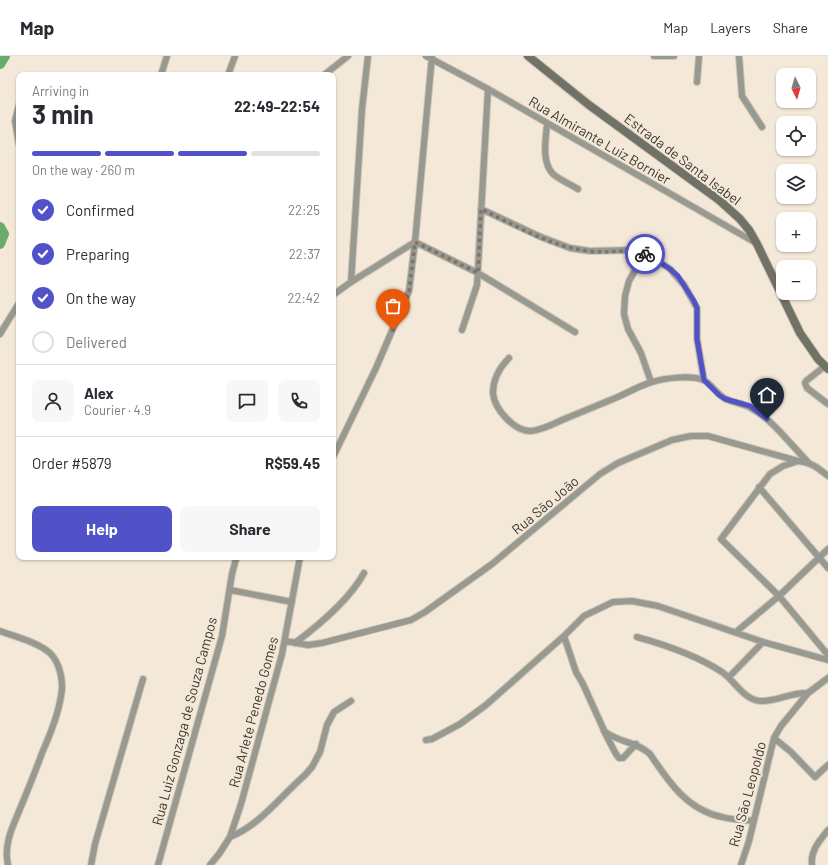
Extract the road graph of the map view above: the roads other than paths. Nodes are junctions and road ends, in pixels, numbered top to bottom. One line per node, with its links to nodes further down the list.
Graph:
1 (167, 56): 13 (street)
2 (235, 56): 12 (street)
3 (242, 56): 12 (street)
4 (348, 56): 15 (street)
5 (368, 56): 26 (street)
6 (528, 56): 23 (main road, Estrada de Santa Isabel)
7 (654, 56): 8 (street)
8 (674, 56)
9 (699, 56): 16 (street)
10 (739, 56): 19 (street)
11 (429, 57): 17 (street, Rua Almirante Luiz Bornier); 22 (street)
12 (233, 62): 14 (street)
13 (162, 72)
14 (229, 72)
15 (328, 72)
16 (697, 82)
17 (488, 89): 18 (street, Rua Almirante Luiz Bornier); 21 (street)
18 (547, 124): 20 (street); 23 (street, Rua Almirante Luiz Bornier)
19 (762, 127)
20 (578, 189)
21 (481, 209): 24 (street); 25 (street)
22 (415, 242): 25 (street); 26 (street); 37 (street)
23 (757, 244): 33 (main road, Estrada de Santa Isabel)
24 (649, 255): 34 (street); 35 (street)
25 (478, 273): 29 (street); 30 (street)
26 (351, 282): 27 (street)
27 (336, 294)
28 (16, 308): 31 (street)
29 (462, 330)
30 (575, 332)
31 (0, 334)
32 (508, 358): 35 (street)
33 (826, 368): 36 (street)
34 (704, 380): 35 (street); 39 (street)
35 (651, 382)
36 (828, 404)
37 (336, 451)
38 (798, 461): 39 (street, Rua São João); 41 (street); 57 (street, Rua São João)
39 (808, 462): 40 (street, Rua São João)
40 (828, 476)
41 (759, 487): 43 (street); 49 (street)
42 (828, 549): 43 (street)
43 (819, 557): 46 (street); 49 (street)
44 (236, 560): 48 (street, Rua Luiz Gonzaga de Souza Campos)
45 (299, 560): 50 (street, Rua Arlete Penedo Gomes)
46 (828, 568)
47 (364, 573): 57 (street)
48 (230, 590): 50 (street); 75 (street, Rua Luiz Gonzaga de Souza Campos)
49 (779, 596): 52 (street); 58 (street)
50 (292, 602): 55 (street, Rua Arlete Penedo Gomes)
51 (0, 631): 73 (street)
52 (736, 632): 53 (street); 56 (street)
53 (564, 636): 65 (street); 67 (street)
54 (637, 637): 60 (street)
55 (285, 641): 57 (street, Rua São João); 72 (street, Rua Arlete Penedo Gomes)
56 (763, 642): 59 (street); 60 (street)
57 (295, 643)
58 (828, 655)
59 (828, 660)
60 (729, 677): 63 (street)
61 (828, 678): 63 (street, Rua São Leopoldo)
62 (143, 679): 74 (street)
63 (808, 693): 66 (street, Rua São Leopoldo)
64 (351, 701): 72 (street)
65 (604, 731): 68 (street); 68 (street)
66 (774, 738): 69 (street); 70 (street, Rua São Leopoldo)
67 (426, 740)
68 (636, 744): 70 (street)
69 (828, 766)
70 (753, 821): 77 (street, Rua São Leopoldo)
71 (828, 830): 78 (street)
72 (230, 837): 76 (street, Rua Arlete Penedo Gomes)
73 (7, 865)
74 (91, 865)
75 (158, 865)
76 (210, 865)
77 (740, 865)
78 (812, 865)

